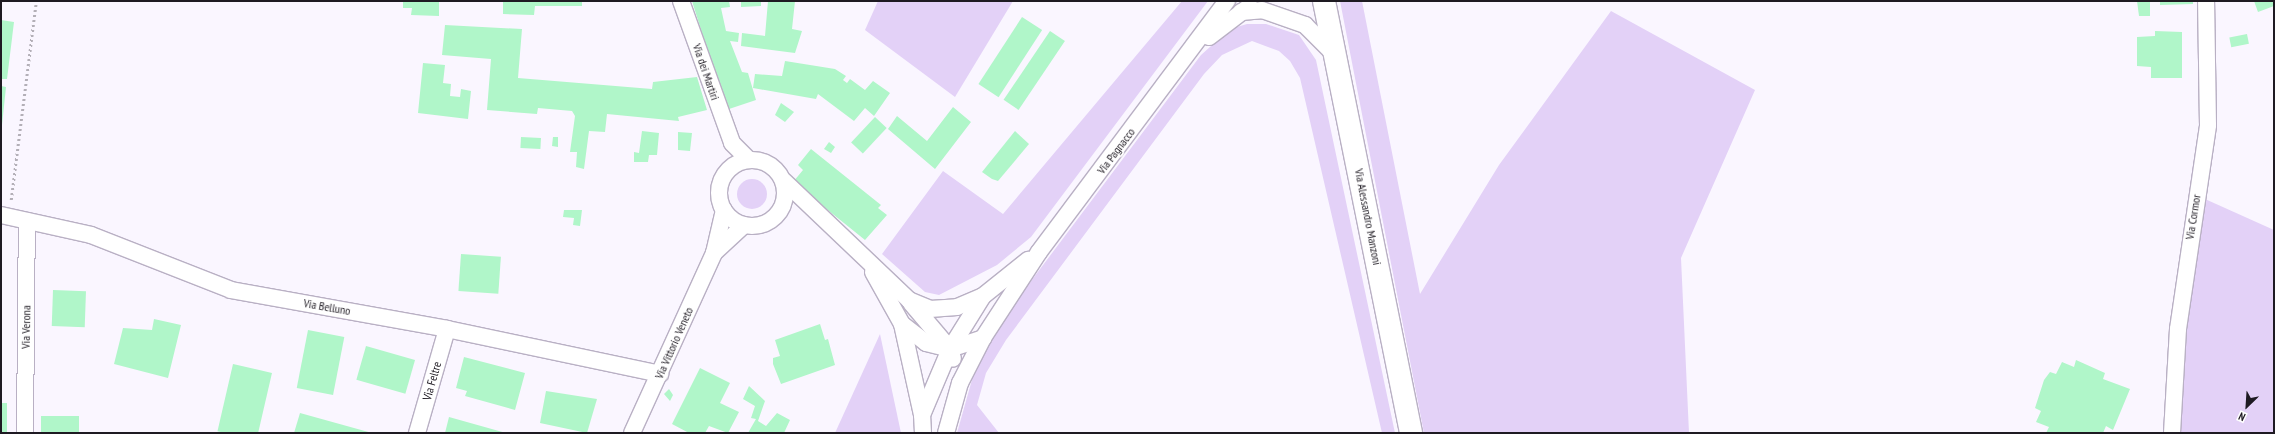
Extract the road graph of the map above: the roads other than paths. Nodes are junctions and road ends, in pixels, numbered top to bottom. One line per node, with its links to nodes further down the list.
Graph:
1 (681, 1): 9 (street, Via dei Martiri)
2 (1227, 1): 7 (street, Via Pagnacco)
3 (1257, 1): 6 (street, Via Pagnacco)
4 (1324, 1): 8 (street, Via Alessandro Manzoni)
5 (2206, 1): 37 (street, Via Cormor)
6 (1241, 12): 7 (street, Via Pagnacco); 8 (street)
7 (1193, 51): 19 (street, Via Pagnacco)
8 (1336, 56): 36 (street, Via Alessandro Manzoni)
9 (732, 143): 10 (street, Via dei Martiri); 11 (street, Via dei Martiri)
10 (749, 160): 11 (street); 12 (street)
11 (730, 169): 13 (street)
12 (784, 181): 14 (street, Via Pagnacco); 15 (street)
13 (724, 210): 18 (street); 20 (street, Via Vittorio Veneto)
14 (816, 211): 15 (street); 21 (street, Via Pagnacco)
15 (778, 215): 18 (street)
16 (5, 216): 17 (street, Via Belluno)
17 (27, 221): 25 (street, Via Belluno); 31 (street, Via Verona)
18 (744, 225): 20 (street, Via Vittorio Veneto)
19 (1039, 252): 22 (street, Via Pagnacco); 26 (street, Via Pagnacco)
20 (714, 253): 28 (street, Via Vittorio Veneto)
21 (864, 255): 23 (street, Via Pagnacco); 24 (street, Via Pagnacco)
22 (983, 296): 23 (street, Via Pagnacco); 27 (street, Via Pagnacco)
23 (909, 300): 27 (street, Via Pagnacco)
24 (902, 324): 27 (street, Via Pagnacco); 30 (street, Via Pagnacco)
25 (446, 329): 28 (street, Via Belluno); 32 (street, Via Feltre)
26 (983, 338): 27 (street); 29 (street, Via Pagnacco)
27 (950, 349): 29 (street, Via Pagnacco); 30 (street, Via Pagnacco)
28 (660, 374): 33 (street, Via Vittorio Veneto)
29 (960, 383): 35 (street, Via Pagnacco)
30 (922, 415): 34 (street, Via Pagnacco)
31 (25, 433)
32 (417, 433)
33 (632, 433)
34 (924, 433)
35 (946, 433)
36 (1411, 433)
37 (2172, 433)

